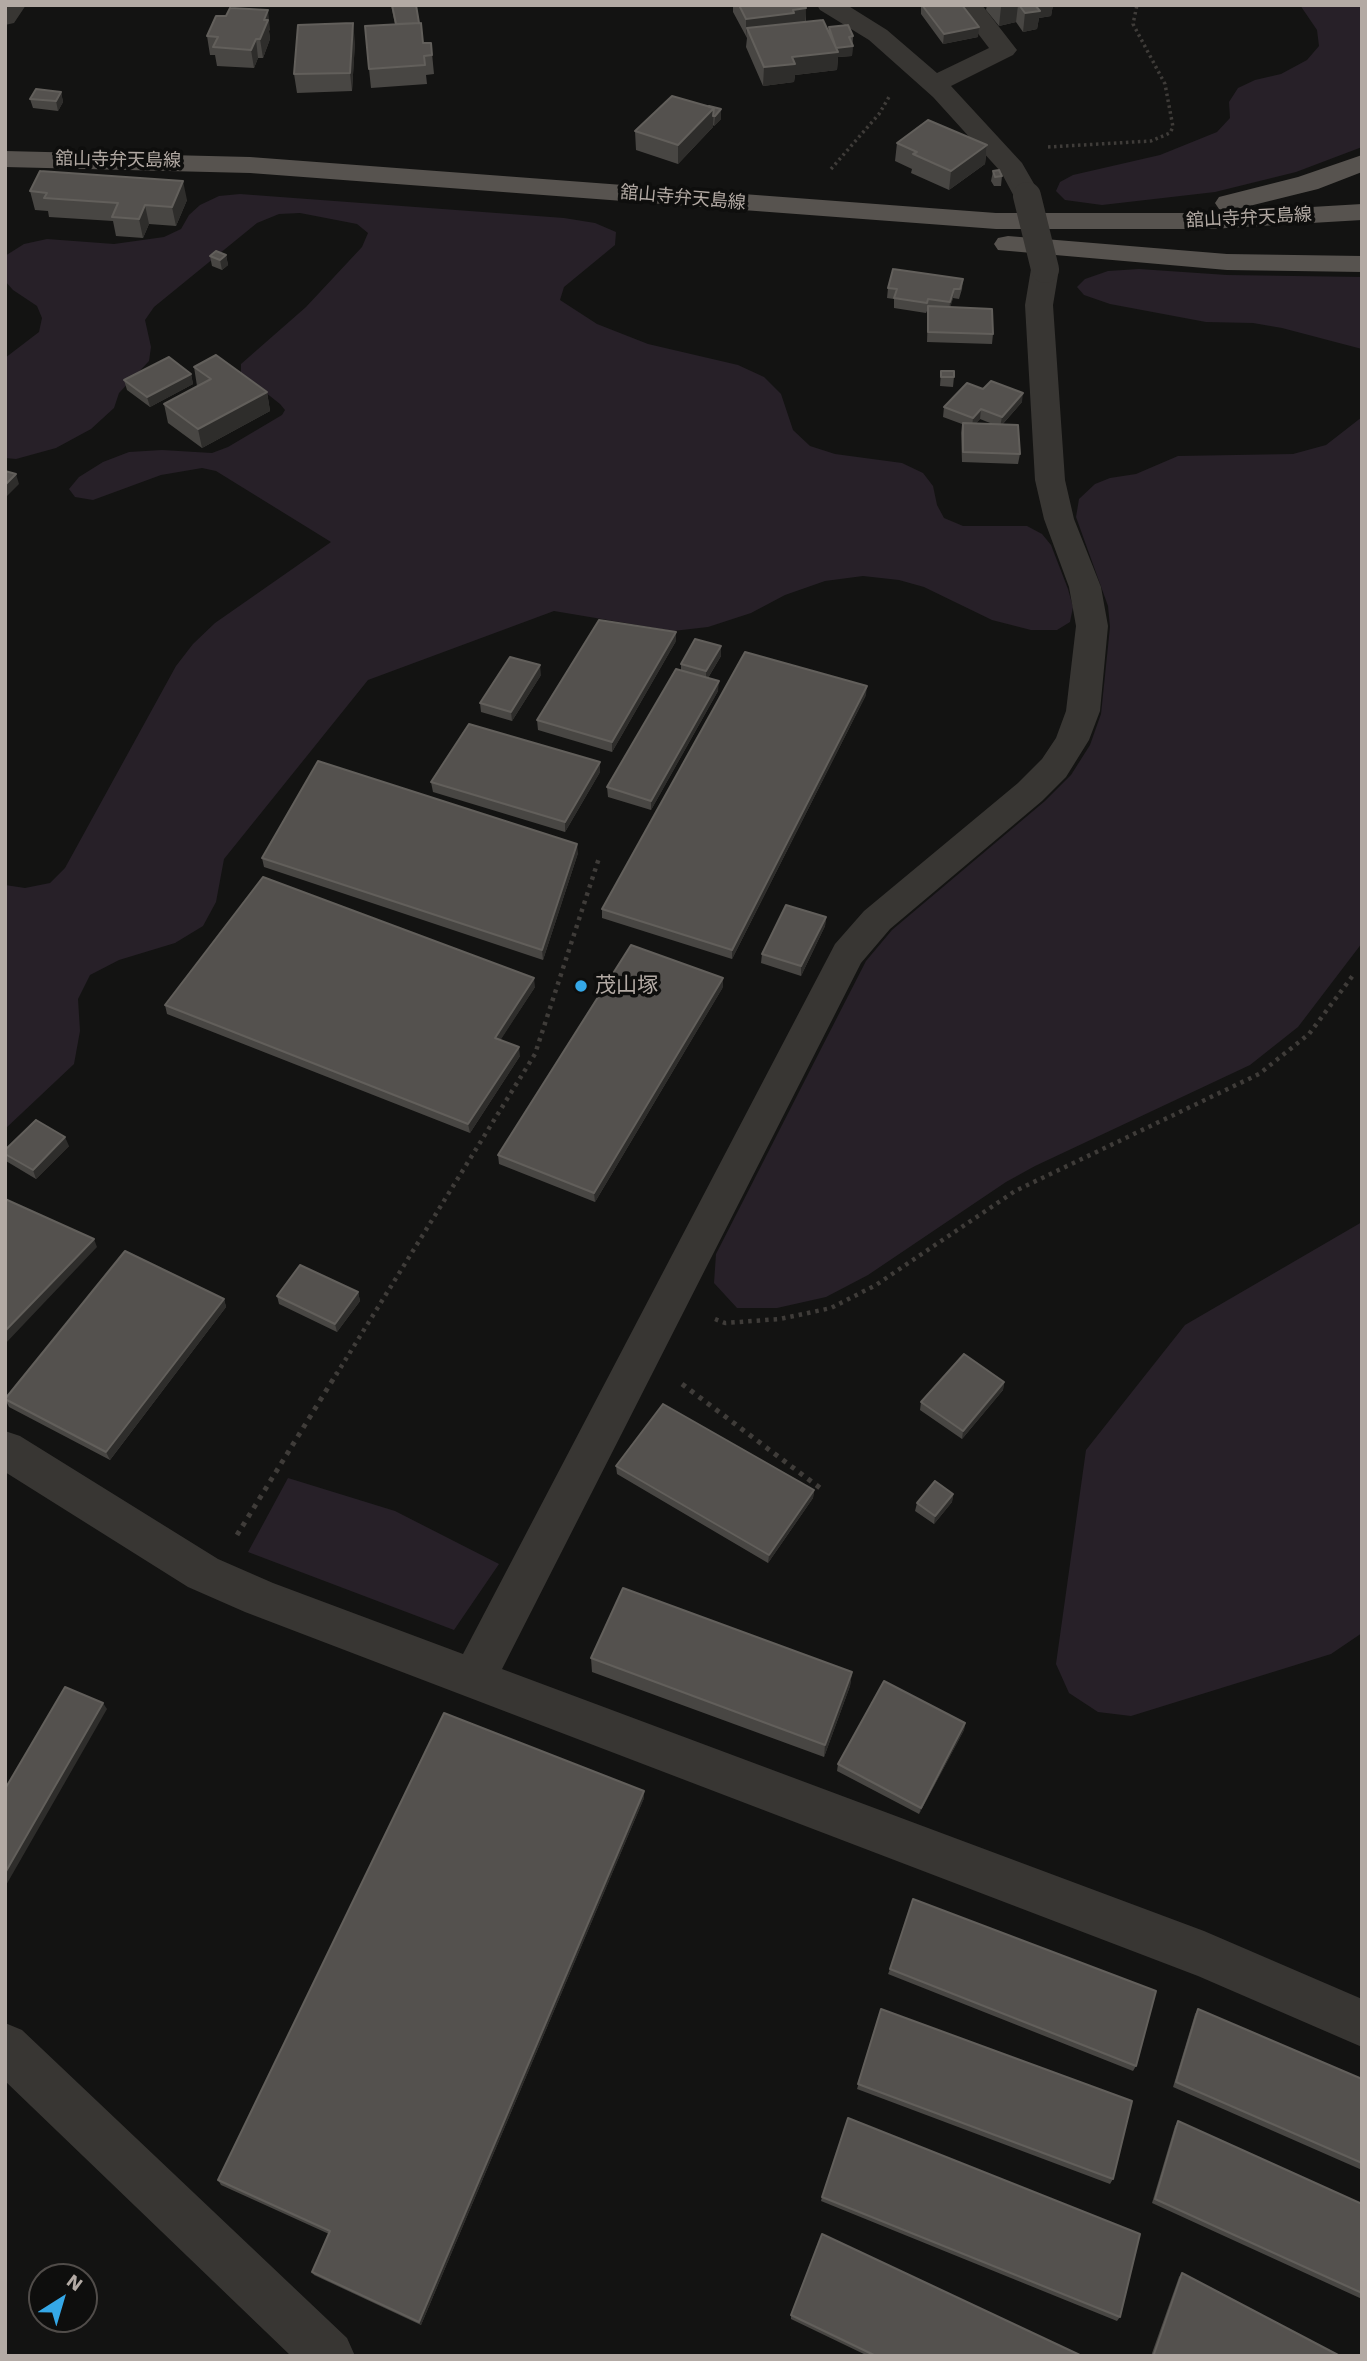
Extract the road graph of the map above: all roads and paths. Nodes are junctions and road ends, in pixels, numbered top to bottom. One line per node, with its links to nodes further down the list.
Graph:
1 (14, 5): 5 (street)
2 (829, 5): 6 (street)
3 (1137, 5): 8 (path)
4 (973, 10): 7 (street)
5 (5, 18)
6 (890, 44): 7 (street); 12 (path)
7 (934, 84): 8 (street)
8 (996, 151): 18 (street, bridge)
9 (5, 159): 11 (main road, 舘山寺弁天島線)
10 (1362, 163): 14 (main road)
11 (631, 194): 12 (main road, 舘山寺弁天島線); 15 (main road)
12 (797, 207): 14 (main road, 舘山寺弁天島線)
13 (1362, 212): 14 (main road, 舘山寺弁天島線)
14 (1067, 222)
15 (1362, 264)
16 (599, 858): 22 (path)
17 (1354, 974): 18 (path)
18 (668, 1302): 19 (street)
19 (641, 1354): 21 (path); 23 (street)
20 (5, 1448): 22 (street)
21 (824, 1491)
22 (211, 1577): 23 (street)
23 (474, 1678): 24 (street)
24 (1362, 2023)
25 (5, 2047): 26 (street)
26 (329, 2356)

